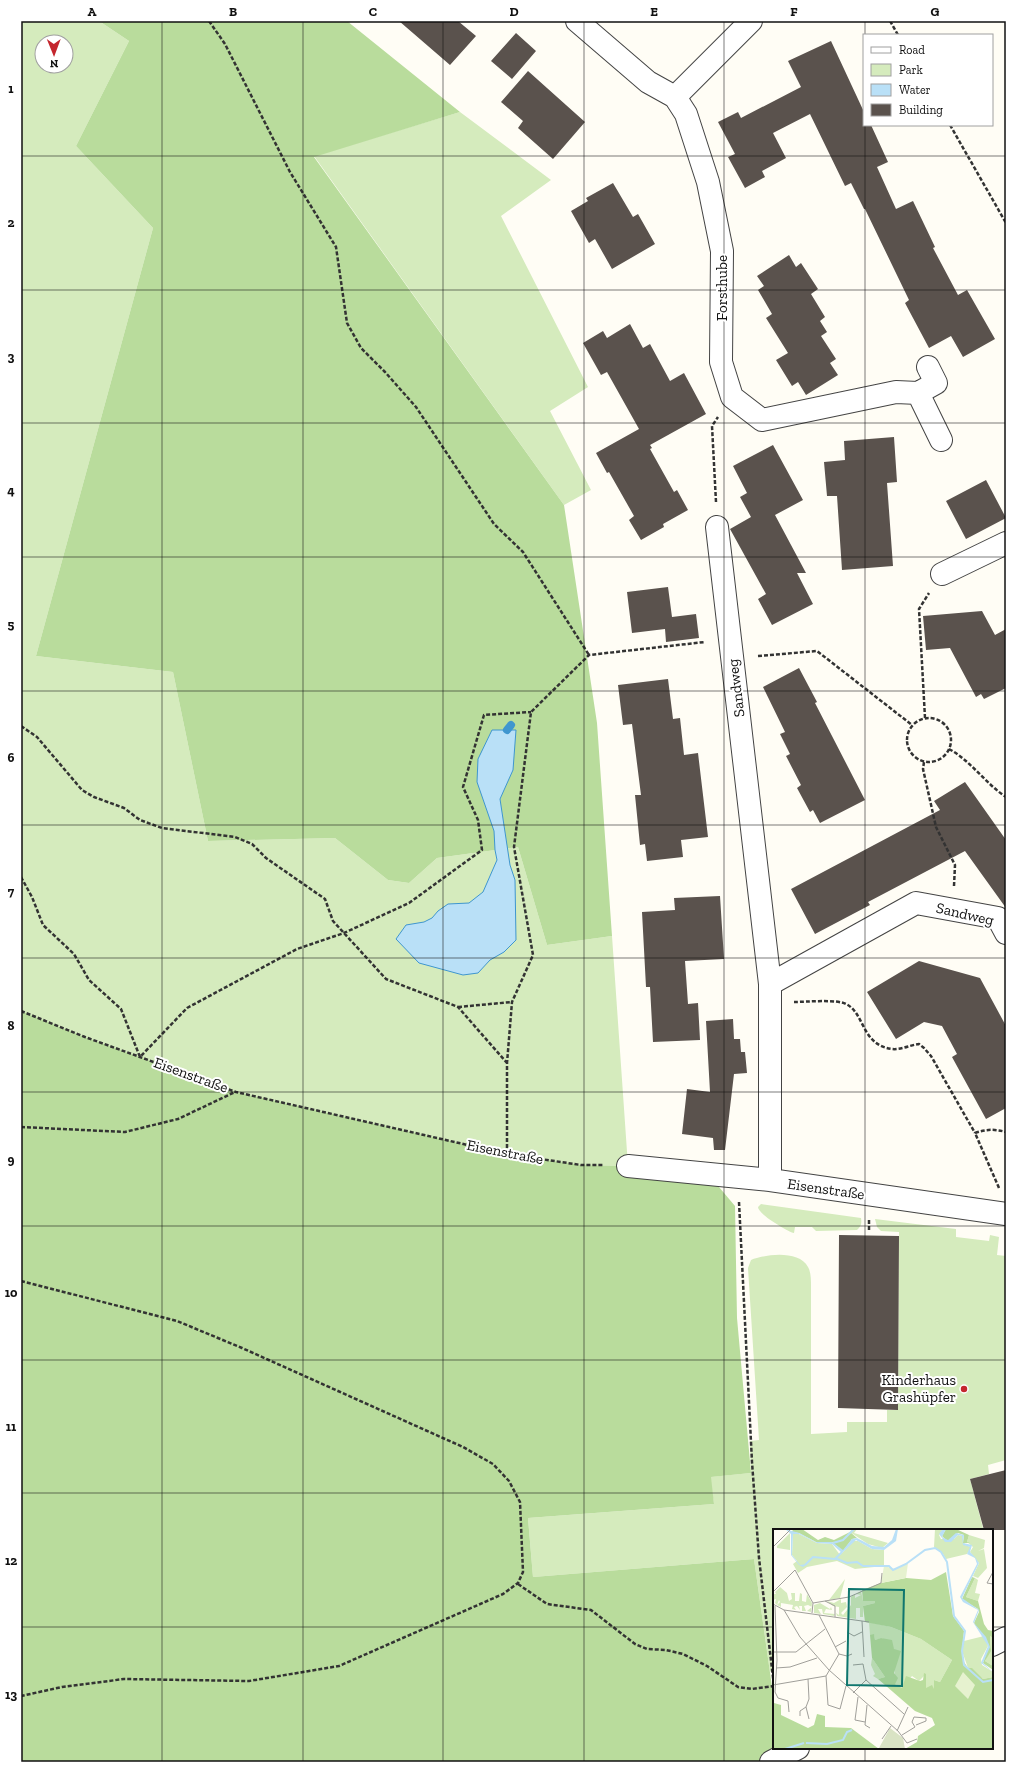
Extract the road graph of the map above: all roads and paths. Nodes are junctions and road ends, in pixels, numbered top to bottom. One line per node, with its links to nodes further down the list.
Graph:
1 (209, 21): 16 (path)
2 (578, 21): 6 (street)
3 (750, 21): 6 (street)
4 (890, 21): 5 (path)
5 (897, 34)
6 (675, 97): 11 (street, Forsthube)
7 (951, 126): 8 (path)
8 (1006, 223)
9 (928, 367): 10 (street)
10 (918, 393): 11 (street); 12 (street)
11 (732, 397): 13 (path)
12 (941, 440)
13 (717, 527): 26 (street, Sandweg)
14 (1006, 543): 15 (street)
15 (942, 574): 17 (path)
16 (531, 712): 25 (path); 27 (path)
17 (925, 718): 19 (path); 20 (path)
18 (21, 726): 25 (path)
19 (949, 749): 20 (path); 21 (path)
20 (924, 762): 23 (path)
21 (1006, 797)
22 (21, 877): 30 (path)
23 (953, 910): 24 (street, Sandweg); 26 (street, Sandweg)
24 (1006, 933)
25 (344, 934): 28 (path); 30 (path)
26 (770, 993): 35 (path); 38 (street, Sandweg)
27 (512, 1002): 28 (path); 31 (path)
28 (458, 1007): 31 (path)
29 (21, 1011): 30 (path, Eisenstraße)
30 (140, 1057): 32 (path, Eisenstraße)
31 (507, 1062): 36 (path)
32 (236, 1092): 33 (path); 36 (path, Eisenstraße)
33 (21, 1127)
34 (1006, 1132): 35 (path)
35 (975, 1133): 41 (path)
36 (507, 1154): 37 (path, Eisenstraße)
37 (628, 1166): 38 (street, Eisenstraße)
38 (770, 1180): 41 (street, Eisenstraße)
39 (739, 1197): 47 (path)
40 (869, 1214): 42 (path)
41 (1003, 1214)
42 (869, 1230)
43 (21, 1281): 44 (path)
44 (518, 1584): 48 (path); 49 (path)
45 (1006, 1638): 46 (street)
46 (993, 1644)
47 (773, 1677)
48 (773, 1686)
49 (21, 1696)
50 (796, 1749): 51 (street)
51 (771, 1762)

